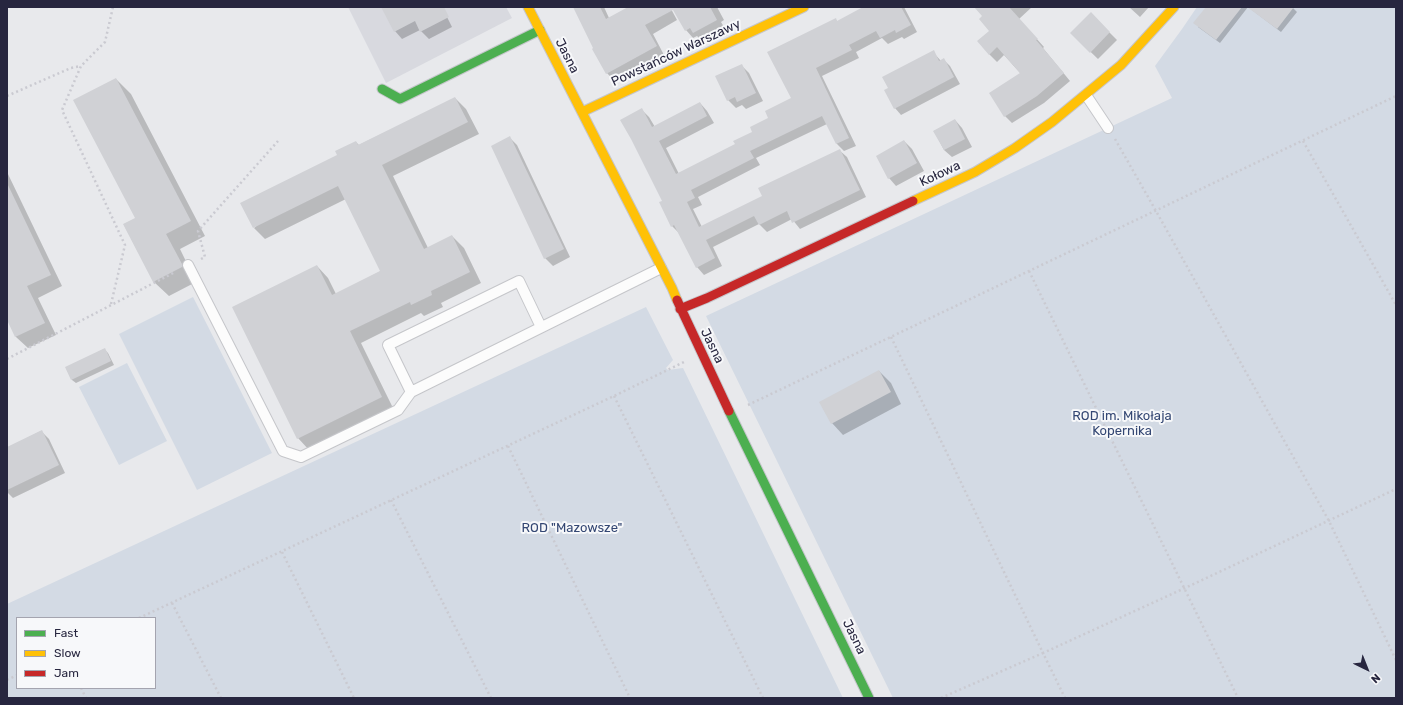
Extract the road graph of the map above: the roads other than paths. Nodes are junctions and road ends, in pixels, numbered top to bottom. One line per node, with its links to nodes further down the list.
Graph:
1 (528, 7): 4 (street, Jasna)
2 (1174, 7): 6 (street, Kołowa)
3 (801, 8): 7 (street, Powstańców Warszawy)
4 (540, 30): 5 (street); 7 (street, Jasna)
5 (382, 89)
6 (1086, 95): 8 (lane); 11 (street, Kołowa)
7 (582, 112): 10 (street, Jasna)
8 (1108, 128)
9 (188, 265): 13 (lane)
10 (661, 268): 11 (street, Jasna); 12 (lane)
11 (680, 309): 14 (street, Jasna)
12 (541, 327): 13 (lane); 13 (lane)
13 (411, 392)
14 (869, 698)

